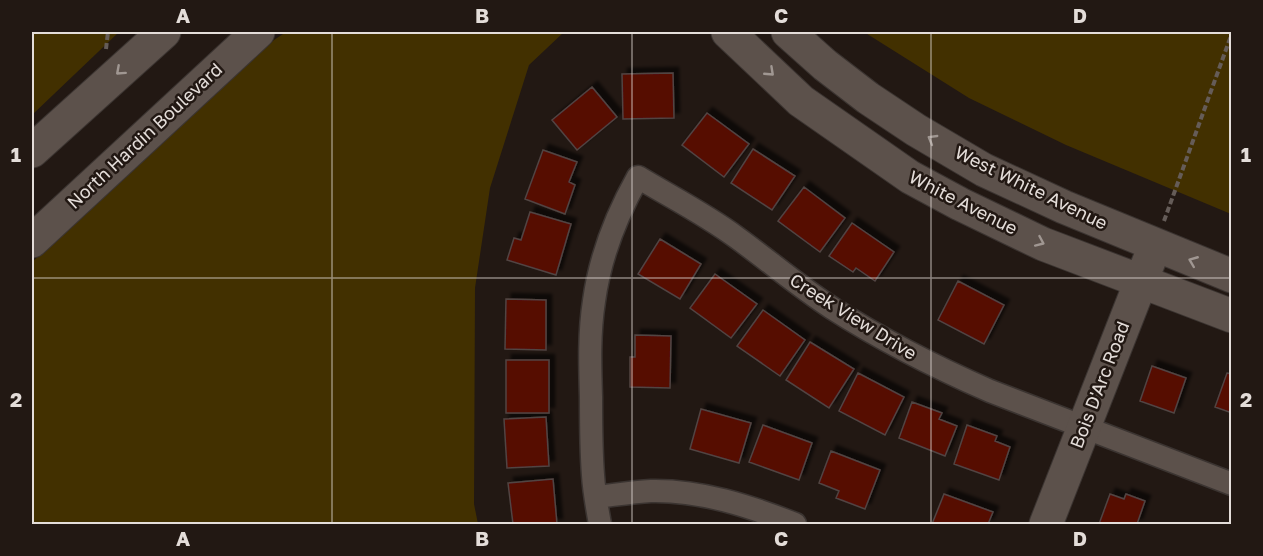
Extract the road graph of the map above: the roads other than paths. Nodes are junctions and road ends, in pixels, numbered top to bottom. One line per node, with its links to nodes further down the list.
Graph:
1 (164, 32): 5 (main road, one-way to 5)
2 (258, 32): 6 (main road, North Hardin Boulevard)
3 (728, 32): 9 (main road, White Avenue, one-way to 9)
4 (788, 32): 7 (main road, West White Avenue, one-way to 4)
5 (32, 151)
6 (32, 241)
7 (1155, 246): 8 (main road, West White Avenue, one-way to 7); 9 (main road, Bois D'Arc Road)
8 (1232, 276)
9 (1141, 282): 10 (main road, White Avenue); 11 (main road, Bois D'Arc Road)
10 (1232, 316)
11 (1083, 428): 12 (street, Creek View Drive); 13 (street, Creek View Drive); 16 (main road, Bois D'Arc Road)
12 (1232, 484)
13 (596, 497): 14 (street); 15 (street)
14 (600, 525)
15 (795, 525)
16 (1046, 525)

